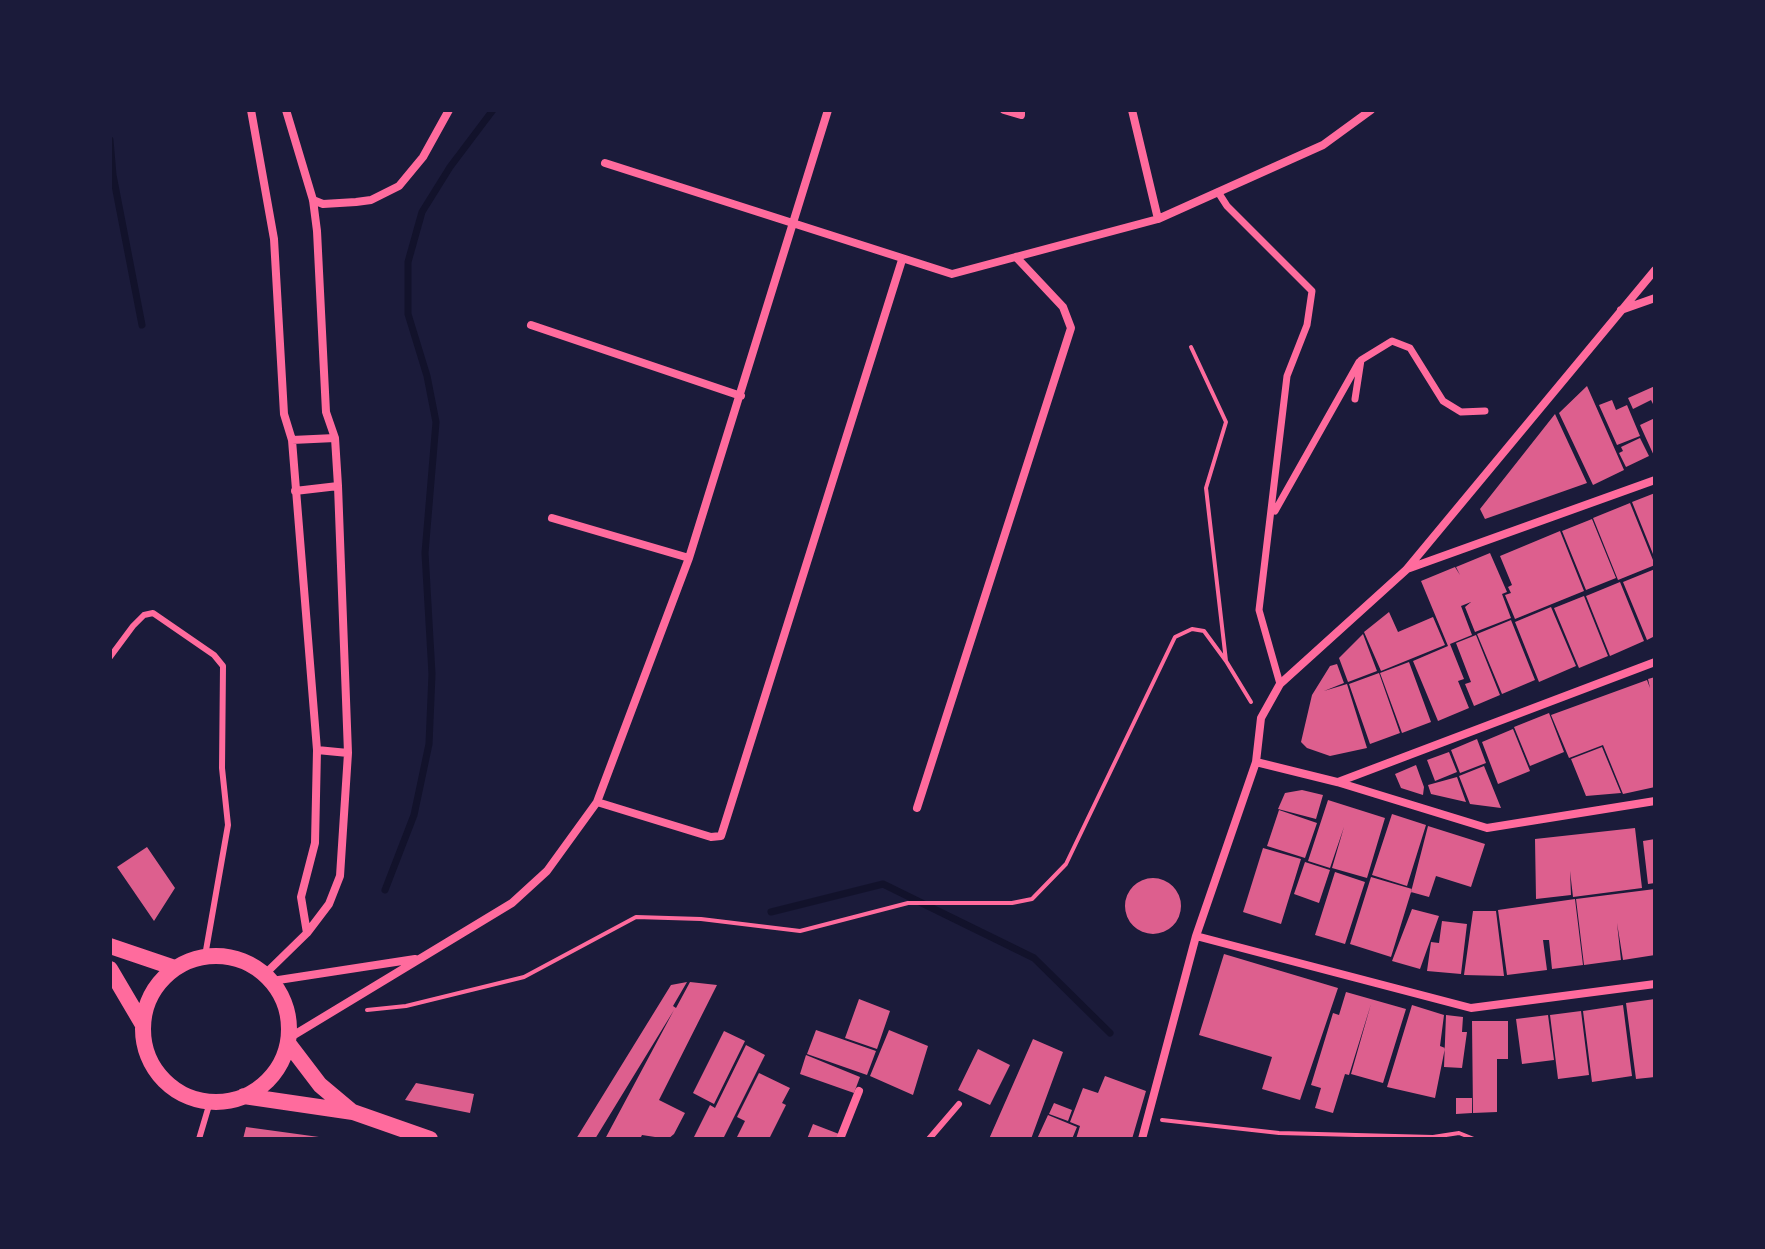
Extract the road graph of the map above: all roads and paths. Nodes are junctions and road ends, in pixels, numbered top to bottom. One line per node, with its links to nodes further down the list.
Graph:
1 (251, 110): 26 (street)
2 (286, 110): 11 (street)
3 (449, 110): 11 (street)
4 (828, 110): 13 (street)
5 (1004, 110): 8 (street)
6 (1132, 110): 12 (street)
7 (1371, 110): 10 (street)
8 (1021, 113)
9 (605, 163): 13 (street)
10 (1218, 192): 12 (street); 31 (street)
11 (313, 200): 25 (street)
12 (1158, 219): 14 (street)
13 (794, 224): 15 (street); 22 (street)
14 (1016, 257): 15 (street); 45 (street)
15 (902, 260): 44 (street)
16 (1655, 270): 18 (street)
17 (1655, 298): 18 (street)
18 (1621, 310): 33 (street)
19 (531, 325): 22 (street)
20 (1191, 347): 35 (path)
21 (1361, 360): 23 (street); 24 (street); 31 (street)
22 (741, 396): 32 (street)
23 (1355, 399)
24 (1485, 411)
25 (335, 438): 26 (street); 28 (street)
26 (292, 440): 29 (street)
27 (1655, 480): 33 (street)
28 (338, 486): 29 (street); 40 (street)
29 (295, 491): 39 (street)
30 (552, 518): 32 (street)
31 (1271, 519): 37 (street)
32 (689, 558): 44 (street)
33 (1406, 570): 37 (street)
34 (110, 657): 49 (lane)
35 (1226, 661): 38 (path); 55 (path)
36 (1655, 662): 42 (street)
37 (1280, 684): 38 (street)
38 (1261, 718): 41 (street)
39 (317, 750): 40 (street); 46 (street)
40 (348, 753): 46 (street)
41 (1256, 762): 42 (street); 47 (street)
42 (1337, 782): 43 (street)
43 (1655, 801)
44 (597, 802): 50 (street)
45 (917, 808)
46 (307, 933): 53 (street)
47 (1196, 936): 54 (street); 63 (street)
48 (110, 946): 51 (main road)
49 (205, 956): 51 (main road); 53 (main road)
50 (420, 958): 53 (street); 55 (street)
51 (175, 968): 56 (main road)
52 (110, 969): 56 (main road)
53 (269, 977): 57 (main road)
54 (1655, 984)
55 (345, 1004): 57 (street)
56 (143, 1025): 60 (main road)
57 (289, 1040): 59 (main road); 62 (main road)
58 (859, 1091): 66 (street)
59 (244, 1096): 60 (main road); 62 (main road)
60 (210, 1102): 64 (lane)
61 (959, 1104): 67 (lane)
62 (353, 1112): 65 (main road)
63 (1147, 1119): 68 (street); 69 (path)
64 (199, 1139)
65 (430, 1139)
66 (840, 1139)
67 (929, 1139)
68 (1142, 1139)
69 (1474, 1139)

